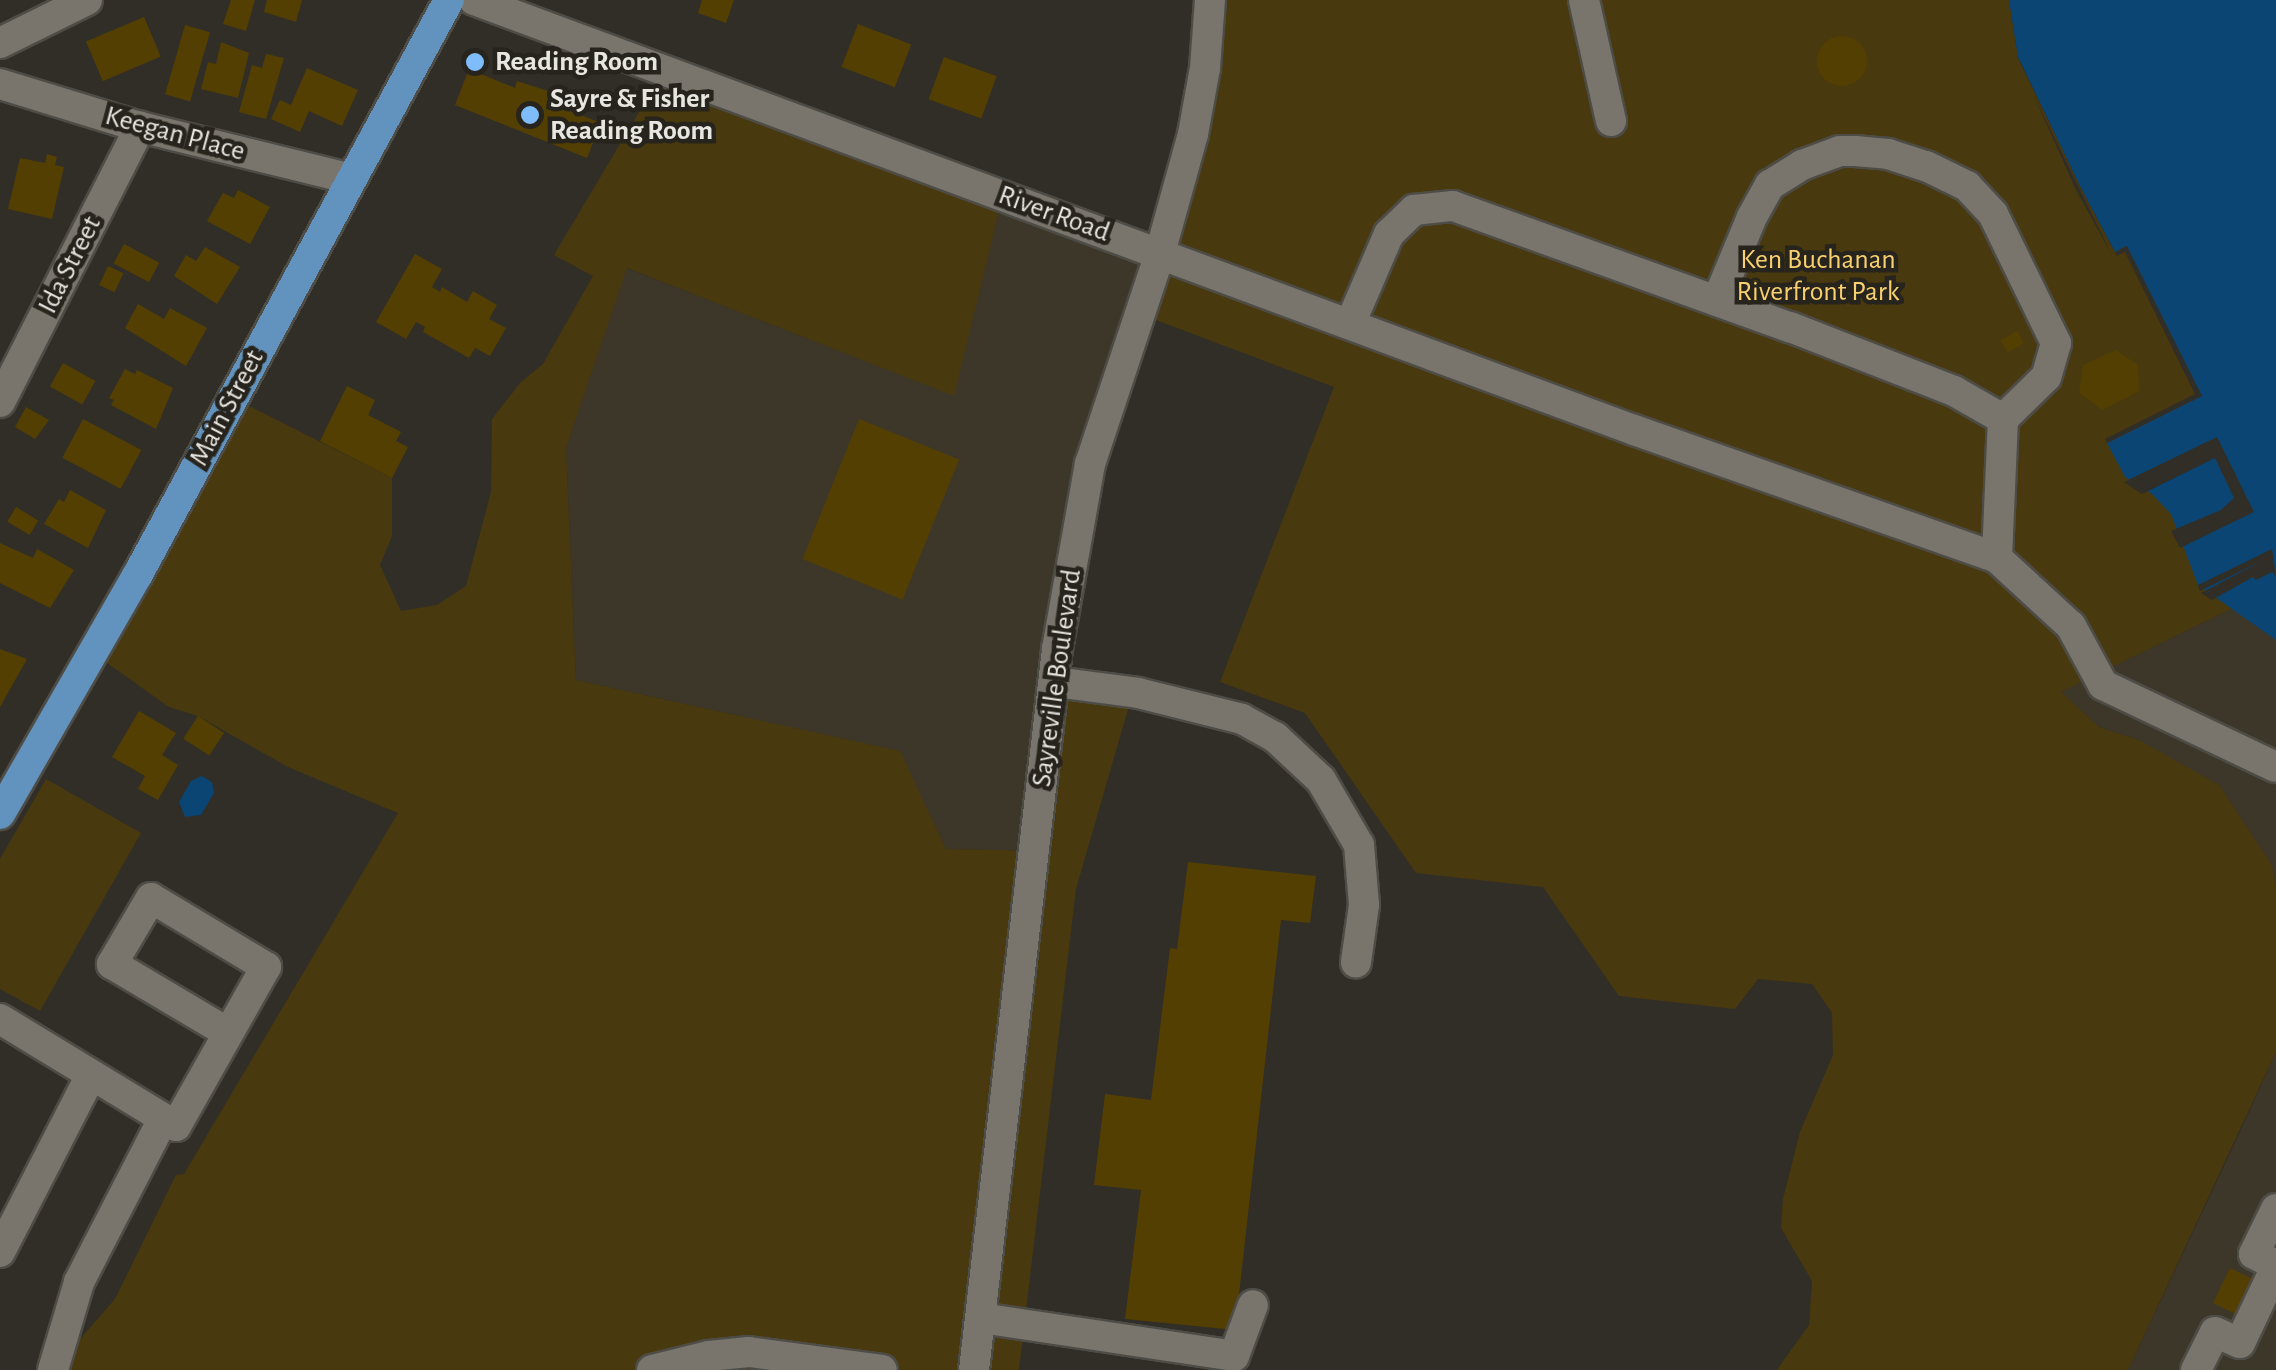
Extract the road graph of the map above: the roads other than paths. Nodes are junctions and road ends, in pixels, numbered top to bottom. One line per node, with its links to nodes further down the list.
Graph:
1 (88, 0): 6 (street)
2 (450, 0): 10 (main road, Main Street)
3 (474, 0): 11 (street, River Road)
4 (1210, 0): 11 (street, Sayreville Boulevard)
5 (1584, 0): 8 (street)
6 (0, 43)
7 (0, 84): 9 (street, Keegan Place)
8 (1612, 122)
9 (140, 127): 10 (street, Keegan Place); 14 (street, Ida Street)
10 (350, 179): 19 (main road, Main Street)
11 (1160, 254): 13 (street, River Road); 17 (street, Sayreville Boulevard)
12 (1717, 302): 13 (street); 15 (street); 15 (street)
13 (1350, 324): 16 (street, River Road)
14 (0, 402)
15 (2003, 419): 16 (street)
16 (1997, 558): 18 (street)
17 (1054, 682): 20 (street); 29 (street, Sayreville Boulevard)
18 (2276, 767)
19 (0, 814)
20 (1356, 962)
21 (0, 1019): 23 (street)
22 (228, 1033): 22 (street); 24 (street)
23 (90, 1076): 24 (street); 26 (street)
24 (163, 1119): 31 (street)
25 (2276, 1209): 27 (street)
26 (0, 1252)
27 (2276, 1266): 34 (street)
28 (1254, 1305): 29 (street)
29 (981, 1318): 33 (street, Sayreville Boulevard)
30 (664, 1368): 32 (street)
31 (53, 1370)
32 (882, 1370)
33 (974, 1370)
34 (2196, 1370)

